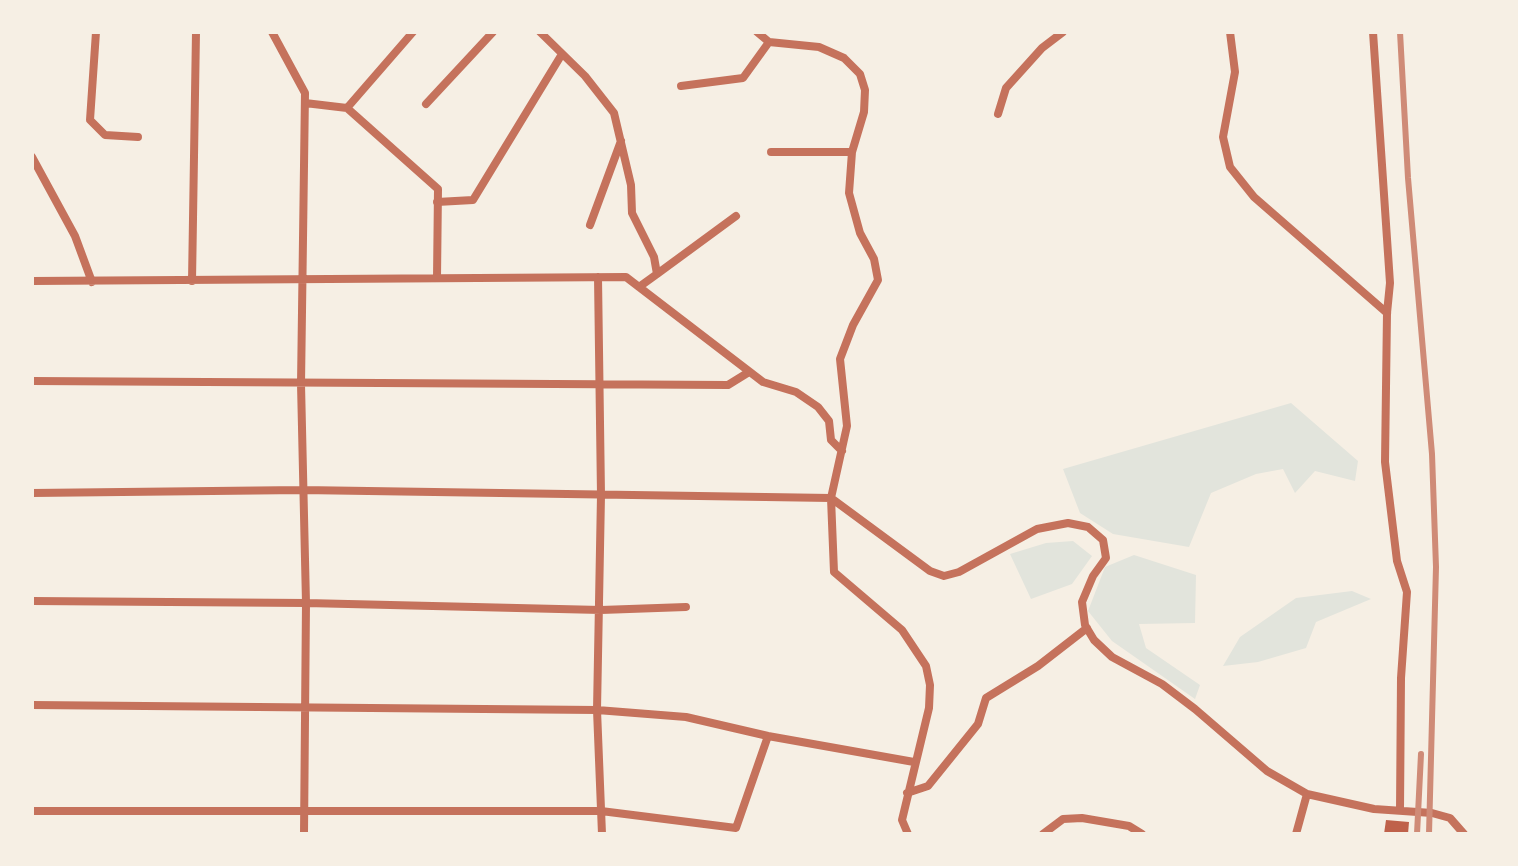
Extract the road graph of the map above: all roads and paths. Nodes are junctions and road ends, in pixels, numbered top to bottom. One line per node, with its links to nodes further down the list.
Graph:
1 (96, 32): 18 (street)
2 (196, 32): 32 (street)
3 (272, 32): 14 (street)
4 (413, 32): 16 (street)
5 (493, 32): 15 (street)
6 (540, 32): 12 (street)
7 (757, 32): 11 (street)
8 (1063, 32): 17 (street)
9 (1230, 32): 35 (street)
10 (1373, 32): 35 (street)
11 (769, 42): 13 (street); 21 (street)
12 (562, 54): 19 (street); 24 (street)
13 (681, 86)
14 (305, 103): 16 (street); 30 (street)
15 (426, 104)
16 (347, 108): 24 (street)
17 (998, 114)
18 (138, 137)
19 (621, 140): 26 (street); 27 (street)
20 (771, 152): 21 (street)
21 (852, 152): 40 (street)
22 (32, 157): 23 (street)
23 (36, 169): 33 (street)
24 (437, 202): 29 (street)
25 (736, 216): 27 (street)
26 (590, 225)
27 (657, 274): 34 (street)
28 (598, 277): 29 (street); 34 (street); 38 (street)
29 (437, 278): 30 (street)
30 (303, 279): 32 (street); 39 (street)
31 (32, 281): 33 (street)
32 (192, 281): 33 (street)
33 (92, 282)
34 (639, 287): 36 (street)
35 (1387, 313): 58 (street)
36 (749, 372): 38 (street); 40 (street)
37 (32, 381): 39 (street)
38 (598, 383): 39 (street); 43 (street)
39 (301, 384): 41 (street)
40 (842, 451): 44 (street)
41 (302, 490): 42 (street); 43 (street); 46 (street)
42 (32, 493)
43 (601, 495): 44 (street); 48 (street)
44 (831, 498): 49 (street); 54 (street)
45 (32, 601): 46 (street)
46 (306, 603): 48 (street); 51 (street)
47 (686, 607): 48 (street)
48 (601, 610): 52 (street)
49 (1087, 628): 55 (street); 56 (street)
50 (32, 705): 51 (street)
51 (306, 706): 52 (street); 57 (street)
52 (597, 710): 53 (street); 60 (street)
53 (768, 736): 54 (street); 60 (street)
54 (914, 762): 55 (street)
55 (907, 793): 63 (street)
56 (1307, 794): 58 (street); 66 (street)
57 (303, 810): 59 (street); 60 (street); 61 (street)
58 (1400, 810): 67 (street)
59 (32, 811)
60 (601, 811): 62 (street)
61 (304, 834)
62 (602, 834)
63 (908, 834)
64 (1043, 834): 65 (street)
65 (1142, 834)
66 (1296, 834)
67 (1464, 834)

